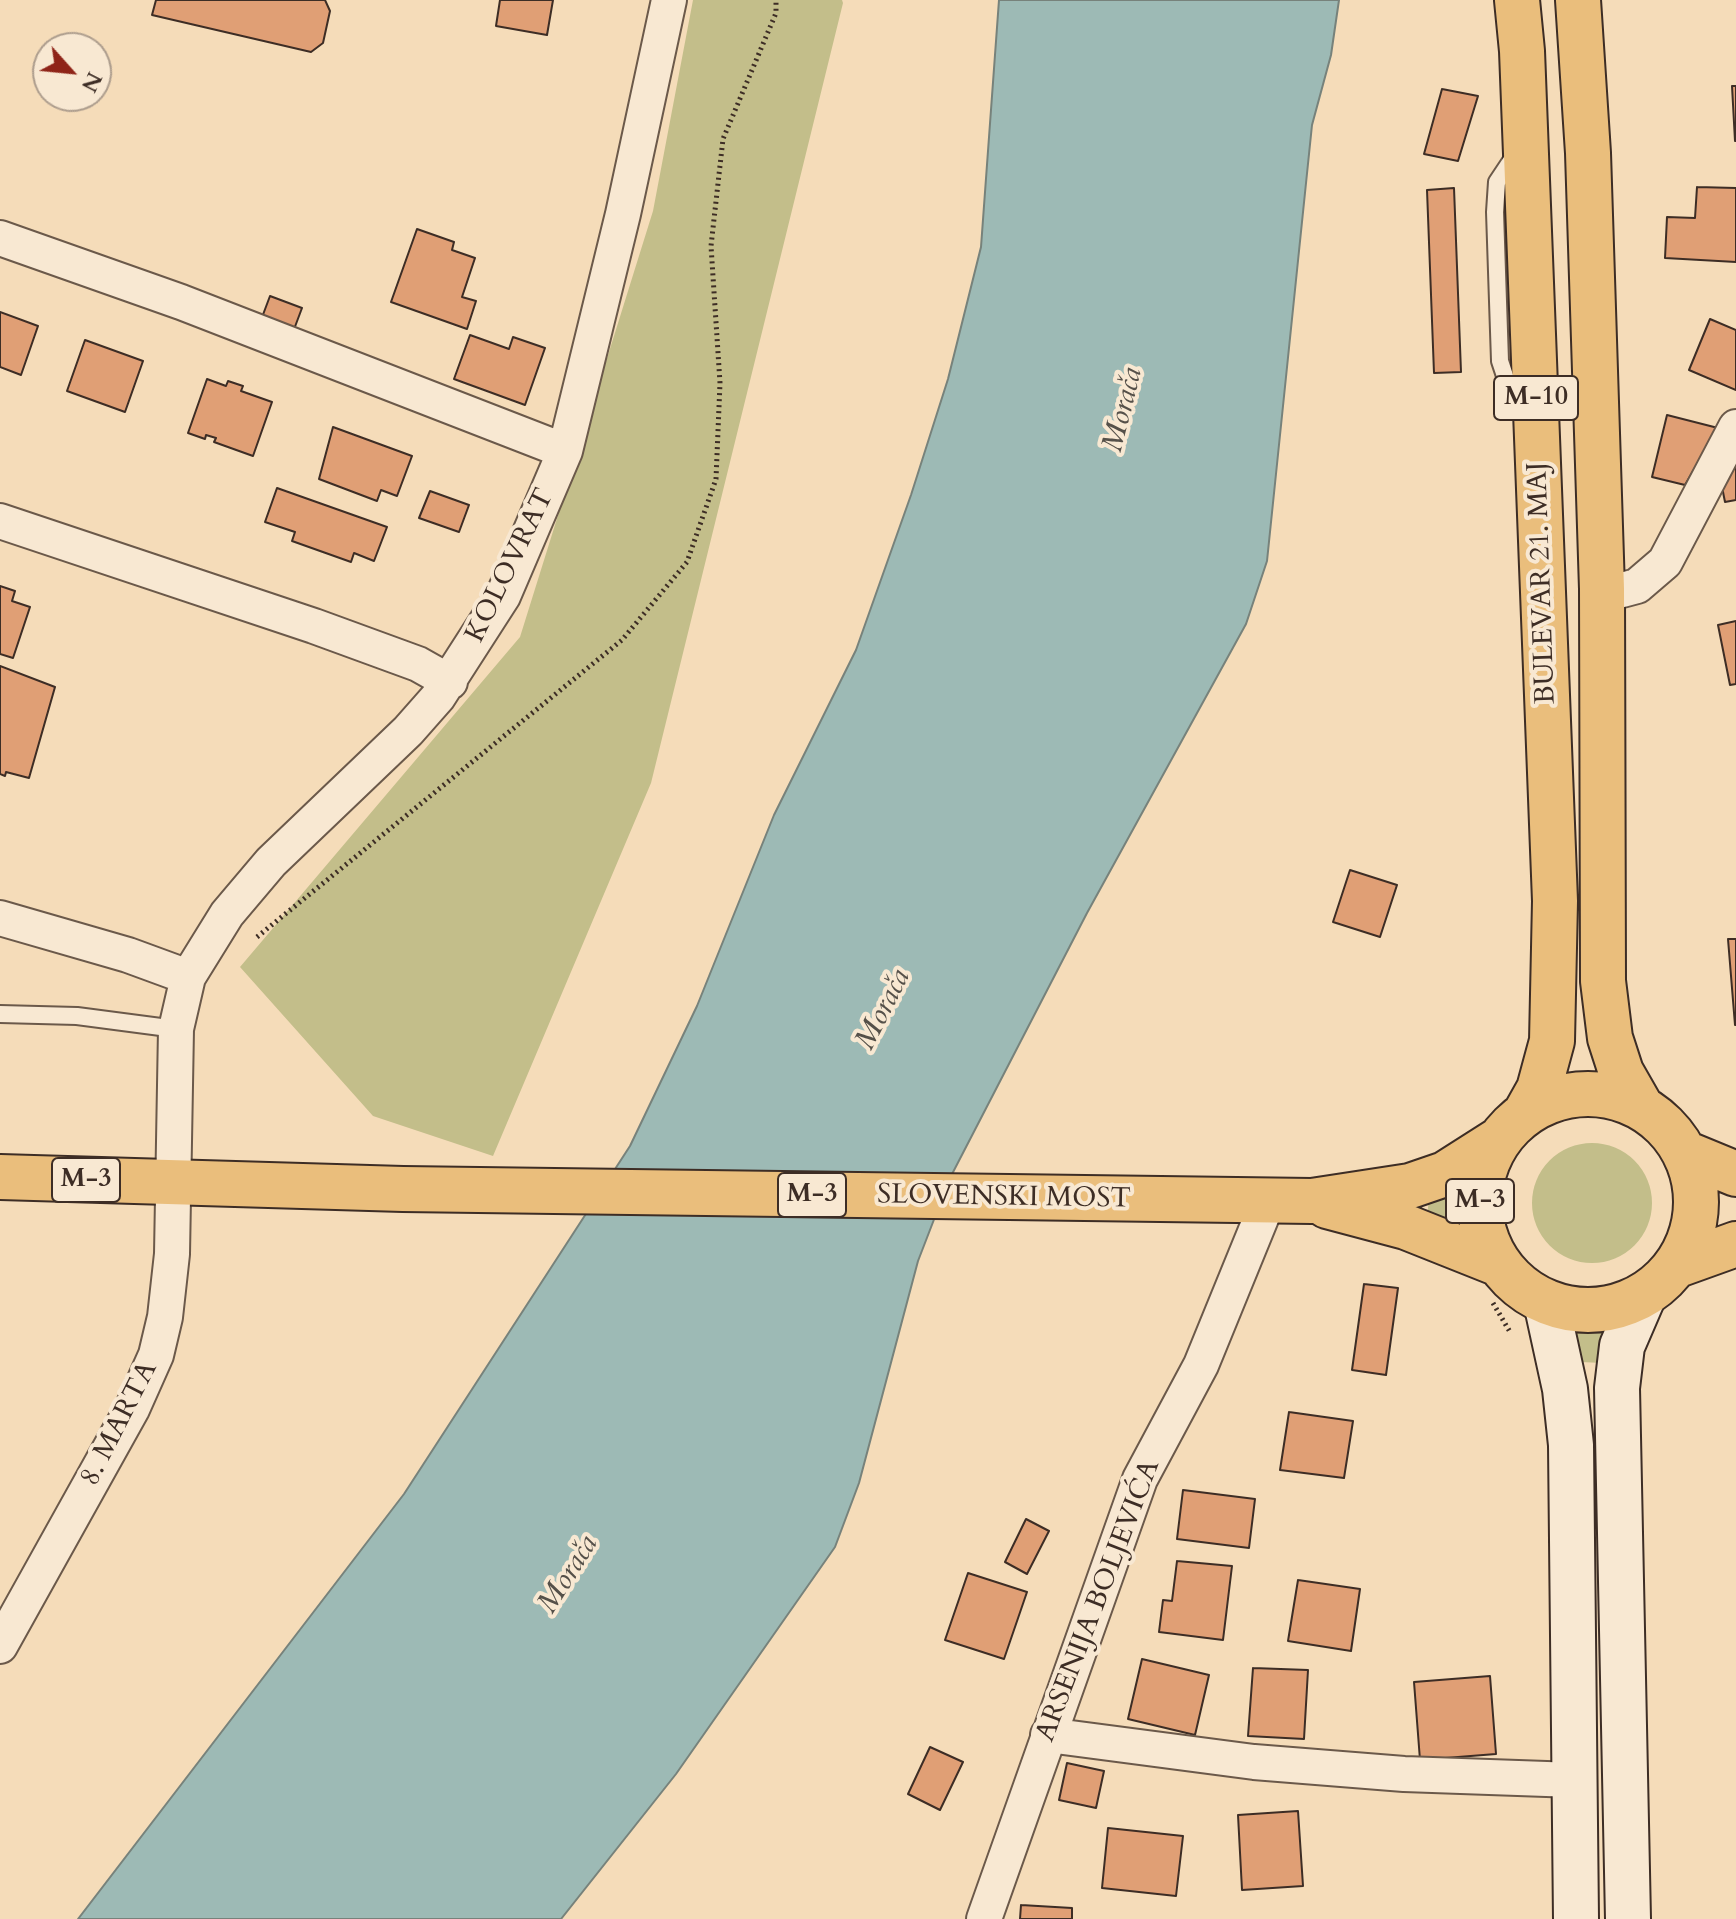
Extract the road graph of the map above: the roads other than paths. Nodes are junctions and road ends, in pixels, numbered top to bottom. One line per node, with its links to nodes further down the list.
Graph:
1 (669, 0): 8 (street, KOLOVRAT)
2 (1517, 0): 5 (main road, BULEVAR 21. MAJ / M-10)
3 (1578, 0): 4 (main road, BULEVAR 21. MAJ / M-10)
4 (1588, 153): 5 (main road); 10 (main road, BULEVAR 21. MAJ / M-10)
5 (1526, 156): 17 (main road, BULEVAR 21. MAJ / M-10)
6 (0, 238): 8 (street)
7 (1736, 427): 10 (street)
8 (565, 451): 11 (street, KOLOVRAT)
9 (0, 521): 11 (street)
10 (1602, 589): 16 (main road, BULEVAR 21. MAJ / M-10)
11 (450, 682): 13 (street, KOLOVRAT)
12 (0, 918): 13 (street)
13 (196, 964): 15 (street, KOLOVRAT)
14 (0, 1014): 15 (lane)
15 (176, 1029): 21 (street, KOLOVRAT)
16 (1641, 1107): 17 (main road, M-3); 18 (main road, M-3)
17 (1513, 1126): 23 (main road, M-3); 25 (main road, M-3)
18 (1685, 1153): 19 (main road, M-3); 26 (main road, M-3)
19 (1736, 1174)
20 (0, 1177): 21 (main road, M-3)
21 (172, 1182): 22 (main road, SLOVENSKI MOST / M-3); 28 (street, 8. MARTA)
22 (1268, 1201): 23 (main road, M-3); 29 (street, ARSENIJA BOLJEVIĆA)
23 (1312, 1201): 25 (main road, M-3)
24 (1736, 1244): 26 (main road, M-3)
25 (1499, 1264): 27 (main road, M-3)
26 (1660, 1280): 27 (main road, M-3); 33 (main road)
27 (1546, 1302): 30 (main road)
28 (0, 1646)
29 (1048, 1735): 30 (street); 31 (street, ARSENIJA BOLJEVIĆA)
30 (1575, 1780): 32 (main road)
31 (984, 1919)
32 (1576, 1919)
33 (1628, 1919)

